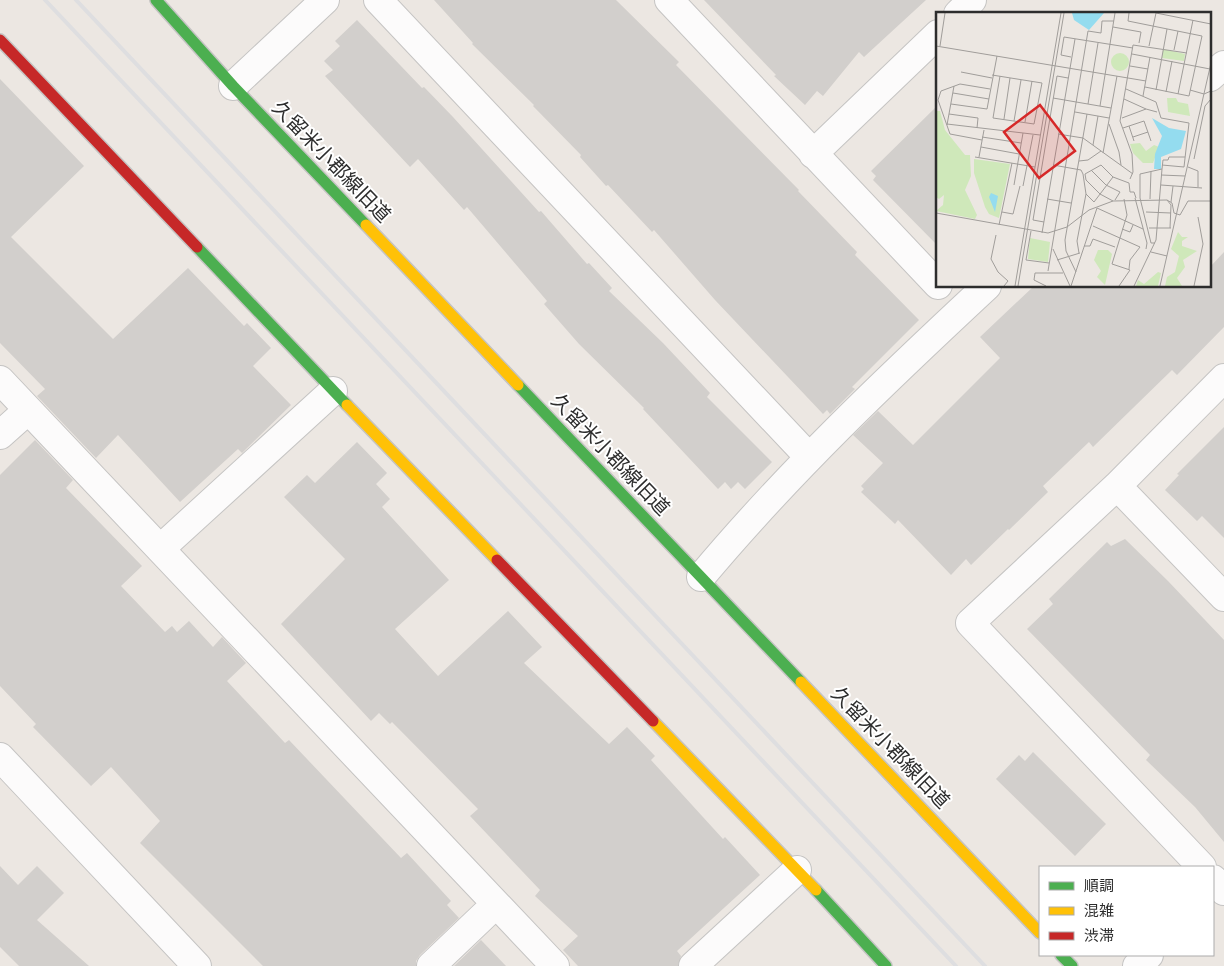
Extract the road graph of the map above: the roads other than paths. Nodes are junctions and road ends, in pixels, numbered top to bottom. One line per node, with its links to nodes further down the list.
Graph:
1 (156, 0): 11 (street, 久留米小郡線旧道)
2 (325, 0): 11 (street)
3 (378, 0): 22 (street)
4 (669, 0): 12 (street)
5 (972, 0): 6 (street)
6 (960, 12)
7 (936, 36): 12 (street)
8 (0, 40): 19 (street)
9 (1224, 65): 10 (street)
10 (1212, 76)
11 (233, 86): 25 (street, 久留米小郡線旧道)
12 (813, 154): 13 (street)
13 (936, 284)
14 (940, 288): 16 (street)
15 (985, 288): 16 (street)
16 (962, 310): 22 (street)
17 (1224, 378): 23 (street)
18 (0, 380): 20 (street)
19 (333, 391): 24 (street); 29 (street)
20 (28, 410): 21 (street); 24 (street)
21 (0, 435)
22 (809, 456): 25 (street)
23 (1117, 486): 26 (street); 28 (street)
24 (160, 549): 30 (street)
25 (701, 577): 31 (street, 久留米小郡線旧道)
26 (1224, 597)
27 (0, 757): 34 (street)
28 (1198, 866)
29 (797, 870): 37 (street); 38 (street)
30 (496, 904): 35 (street); 36 (street)
31 (1039, 932)
32 (1062, 956): 39 (street)
33 (1148, 956): 40 (street)
34 (197, 966)
35 (431, 966)
36 (554, 966)
37 (693, 966)
38 (886, 966)
39 (1072, 966)
40 (1137, 966)

